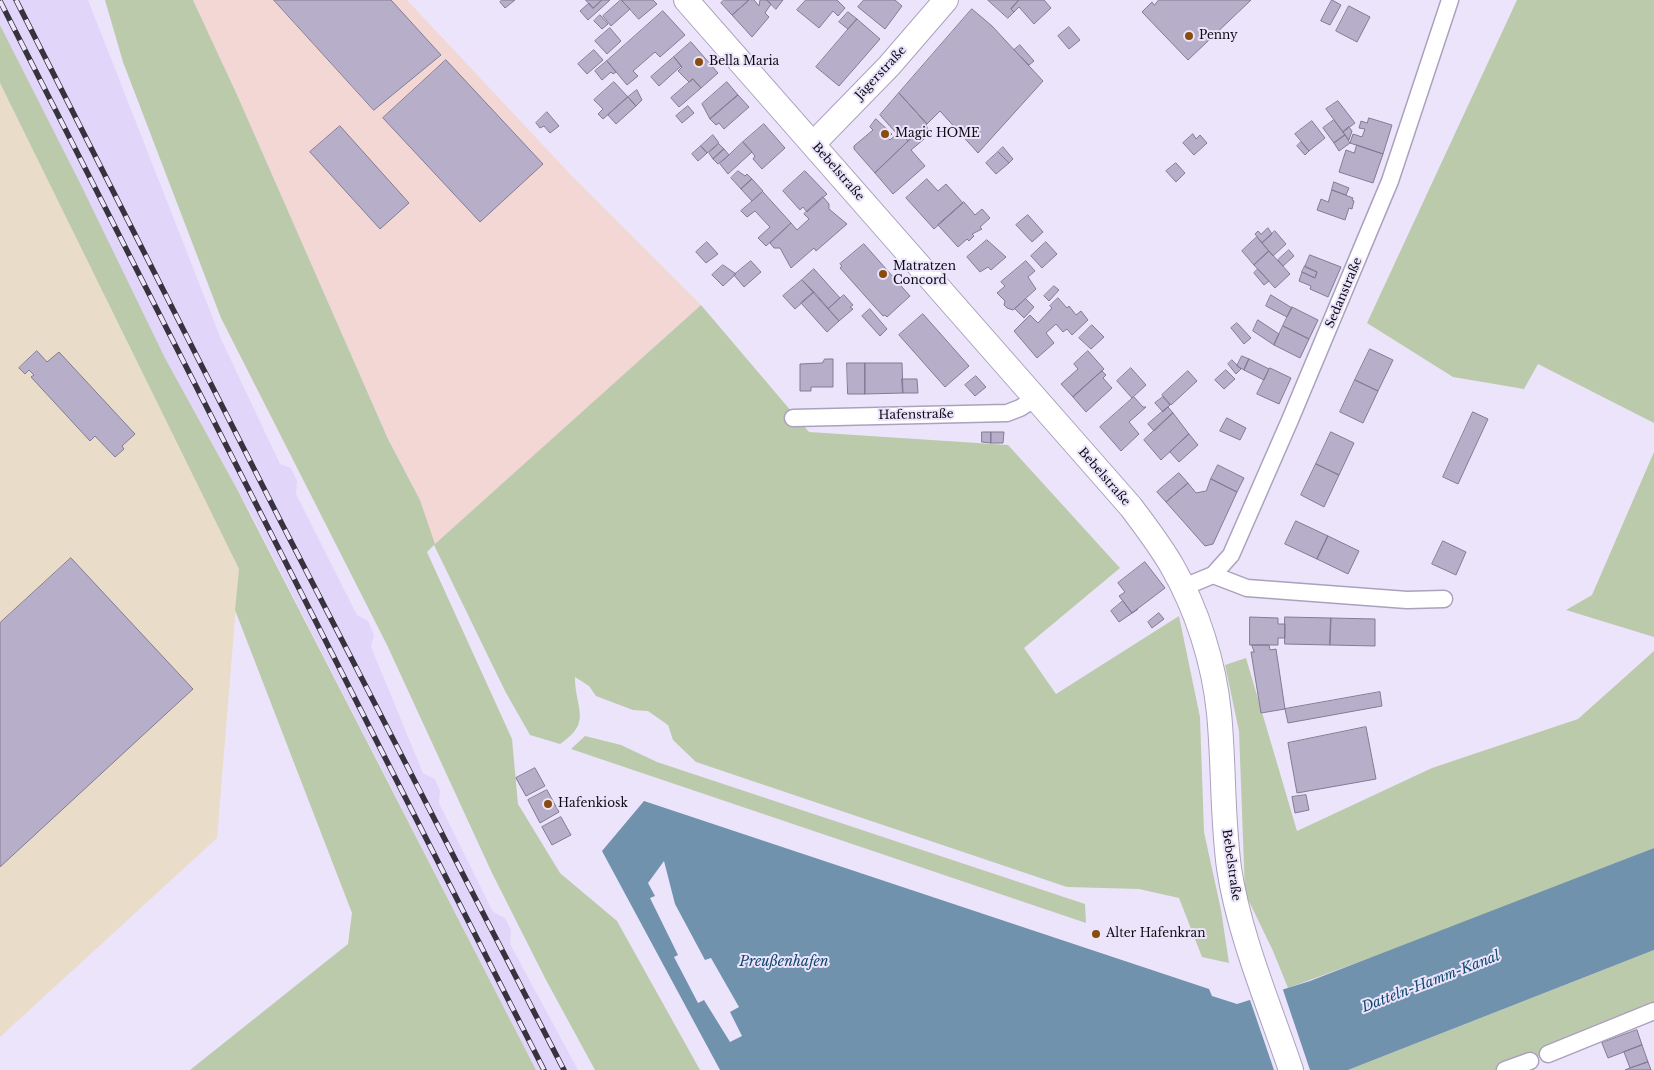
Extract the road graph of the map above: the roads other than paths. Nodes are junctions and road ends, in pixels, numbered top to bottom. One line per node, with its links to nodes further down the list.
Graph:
1 (686, 0): 4 (main road, Bebelstraße)
2 (946, 0): 4 (main road, Jägerstraße)
3 (1450, 0): 7 (street, Sedanstraße)
4 (813, 144): 5 (main road, Bebelstraße)
5 (1036, 398): 6 (street, Hafenstraße); 8 (main road, Bebelstraße)
6 (793, 418)
7 (1213, 575): 8 (street, Sedanstraße); 9 (street)
8 (1184, 586): 13 (main road, Bebelstraße)
9 (1444, 599)
10 (1653, 1014): 11 (street)
11 (1548, 1054)
12 (1530, 1061): 14 (street)
13 (1291, 1070)
14 (1506, 1070)

